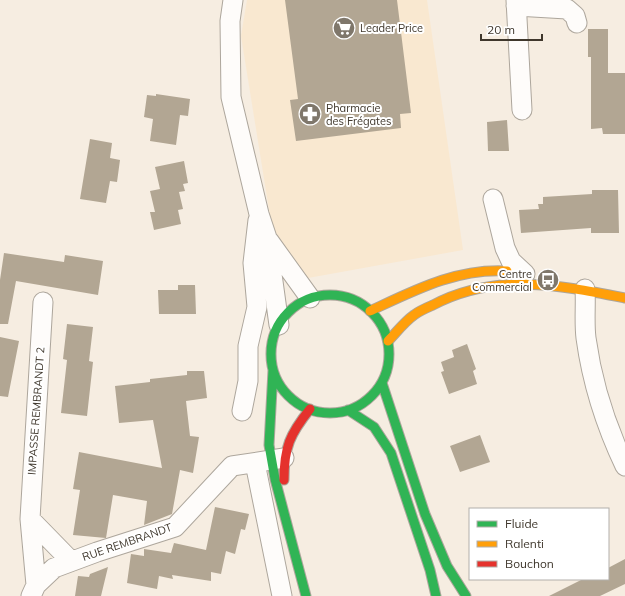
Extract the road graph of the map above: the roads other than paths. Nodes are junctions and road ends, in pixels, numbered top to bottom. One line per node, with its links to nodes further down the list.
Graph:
1 (233, 0): 6 (street)
2 (516, 3): 3 (street); 4 (street)
3 (577, 23)
4 (522, 110)
5 (493, 199): 8 (street)
6 (259, 214): 7 (street); 20 (street)
7 (268, 238): 10 (street); 14 (street)
8 (525, 274): 9 (main road); 13 (main road)
9 (578, 288): 11 (main road); 15 (main road); 22 (street)
10 (310, 298): 13 (main road); 14 (main road)
11 (625, 298)
12 (43, 302): 23 (street, IMPASSE REMBRANDT 2)
13 (370, 311): 15 (main road)
14 (279, 325): 16 (main road)
15 (388, 341): 17 (main road)
16 (273, 370): 18 (main road); 21 (main road)
17 (382, 383): 19 (main road); 29 (main road)
18 (310, 409): 19 (main road); 21 (main road)
19 (348, 410): 28 (main road)
20 (242, 411)
21 (270, 461): 24 (street, RUE REMBRANDT); 26 (street); 27 (main road)
22 (625, 466)
23 (30, 519): 24 (street); 25 (street, IMPASSE REMBRANDT 2)
24 (71, 562): 25 (street, RUE REMBRANDT)
25 (33, 591)
26 (281, 595)
27 (306, 596)
28 (436, 596)
29 (466, 596)

